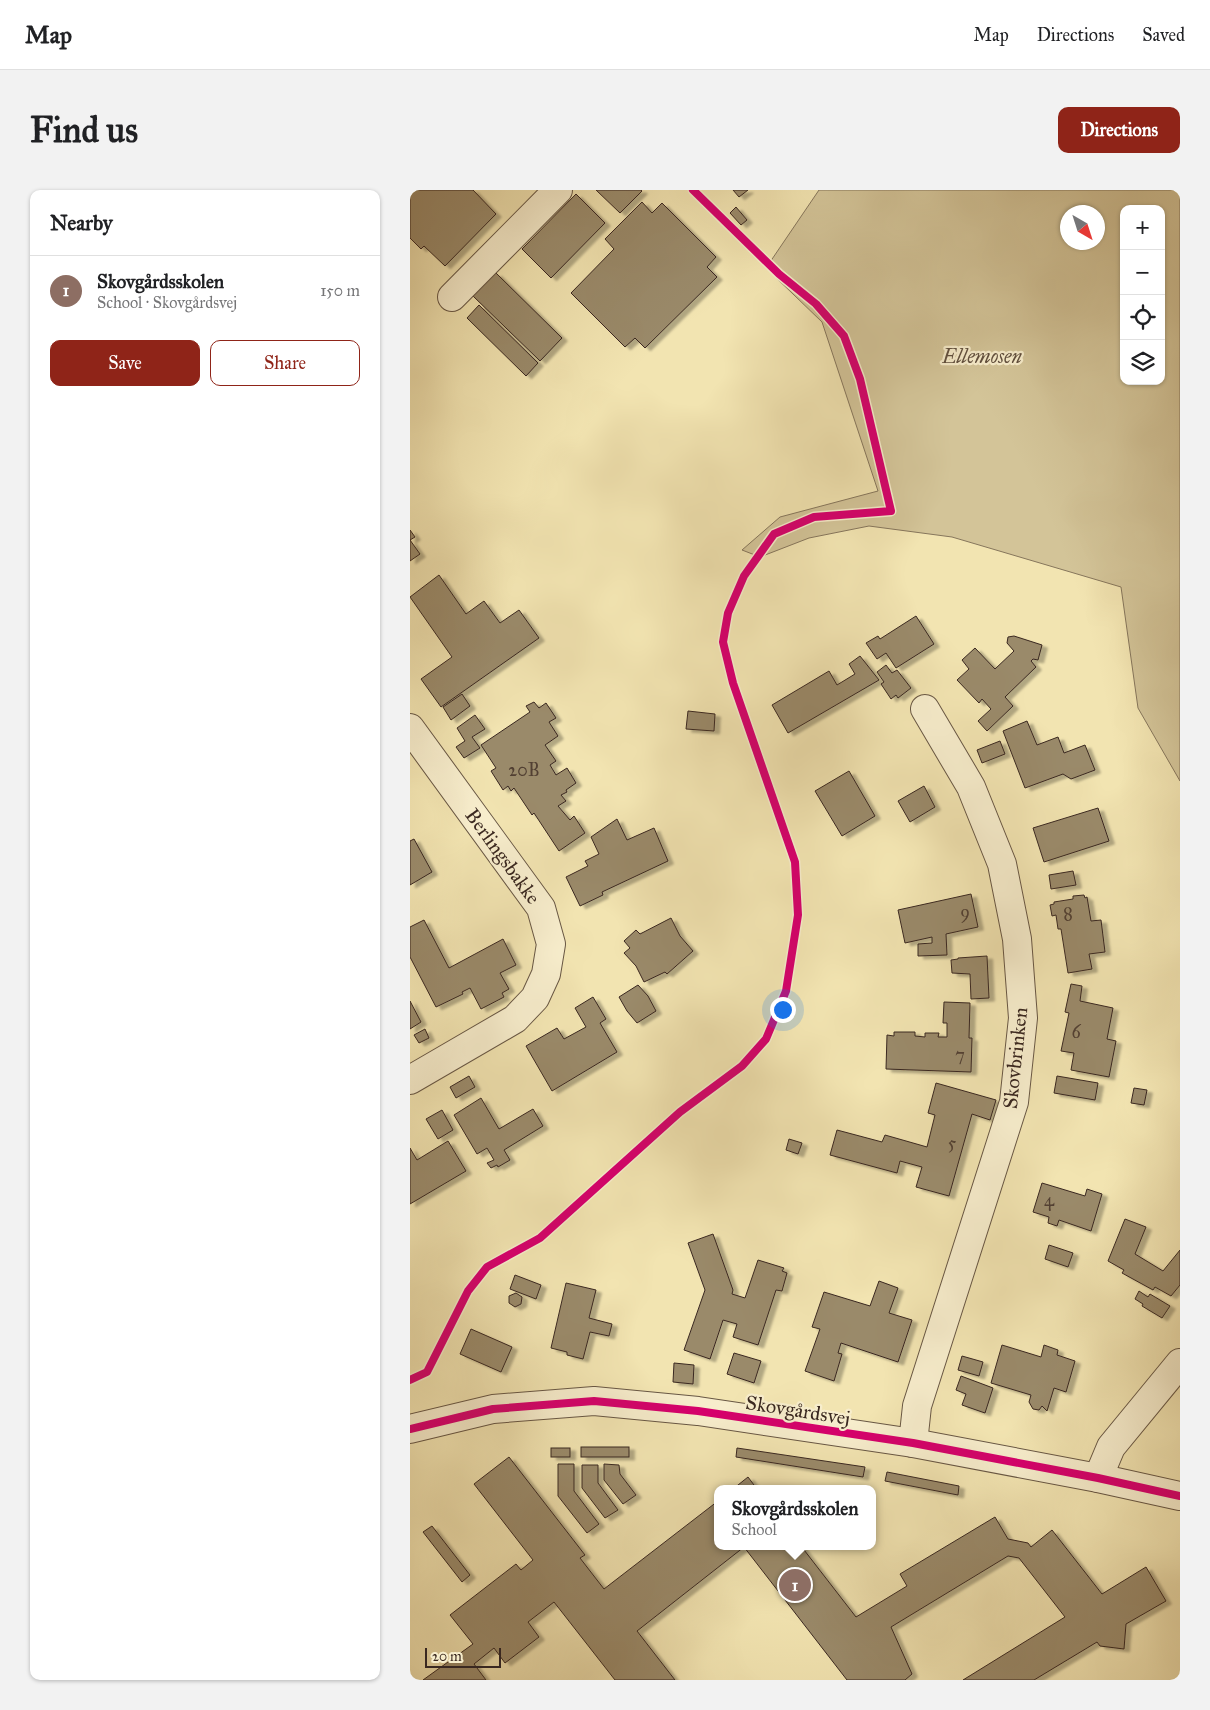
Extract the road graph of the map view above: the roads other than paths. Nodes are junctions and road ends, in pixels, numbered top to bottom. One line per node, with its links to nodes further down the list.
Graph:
1 (558, 190): 2 (street)
2 (452, 297)
3 (924, 709): 8 (street, Skovbrinken)
4 (410, 728): 5 (street, Berlingsbakke)
5 (410, 1080)
6 (1180, 1363): 9 (street)
7 (410, 1429): 8 (street, Skovgårdsvej)
8 (912, 1443): 9 (street, Skovgårdsvej)
9 (1098, 1478): 10 (street, Skovgårdsvej)
10 (1180, 1496)

